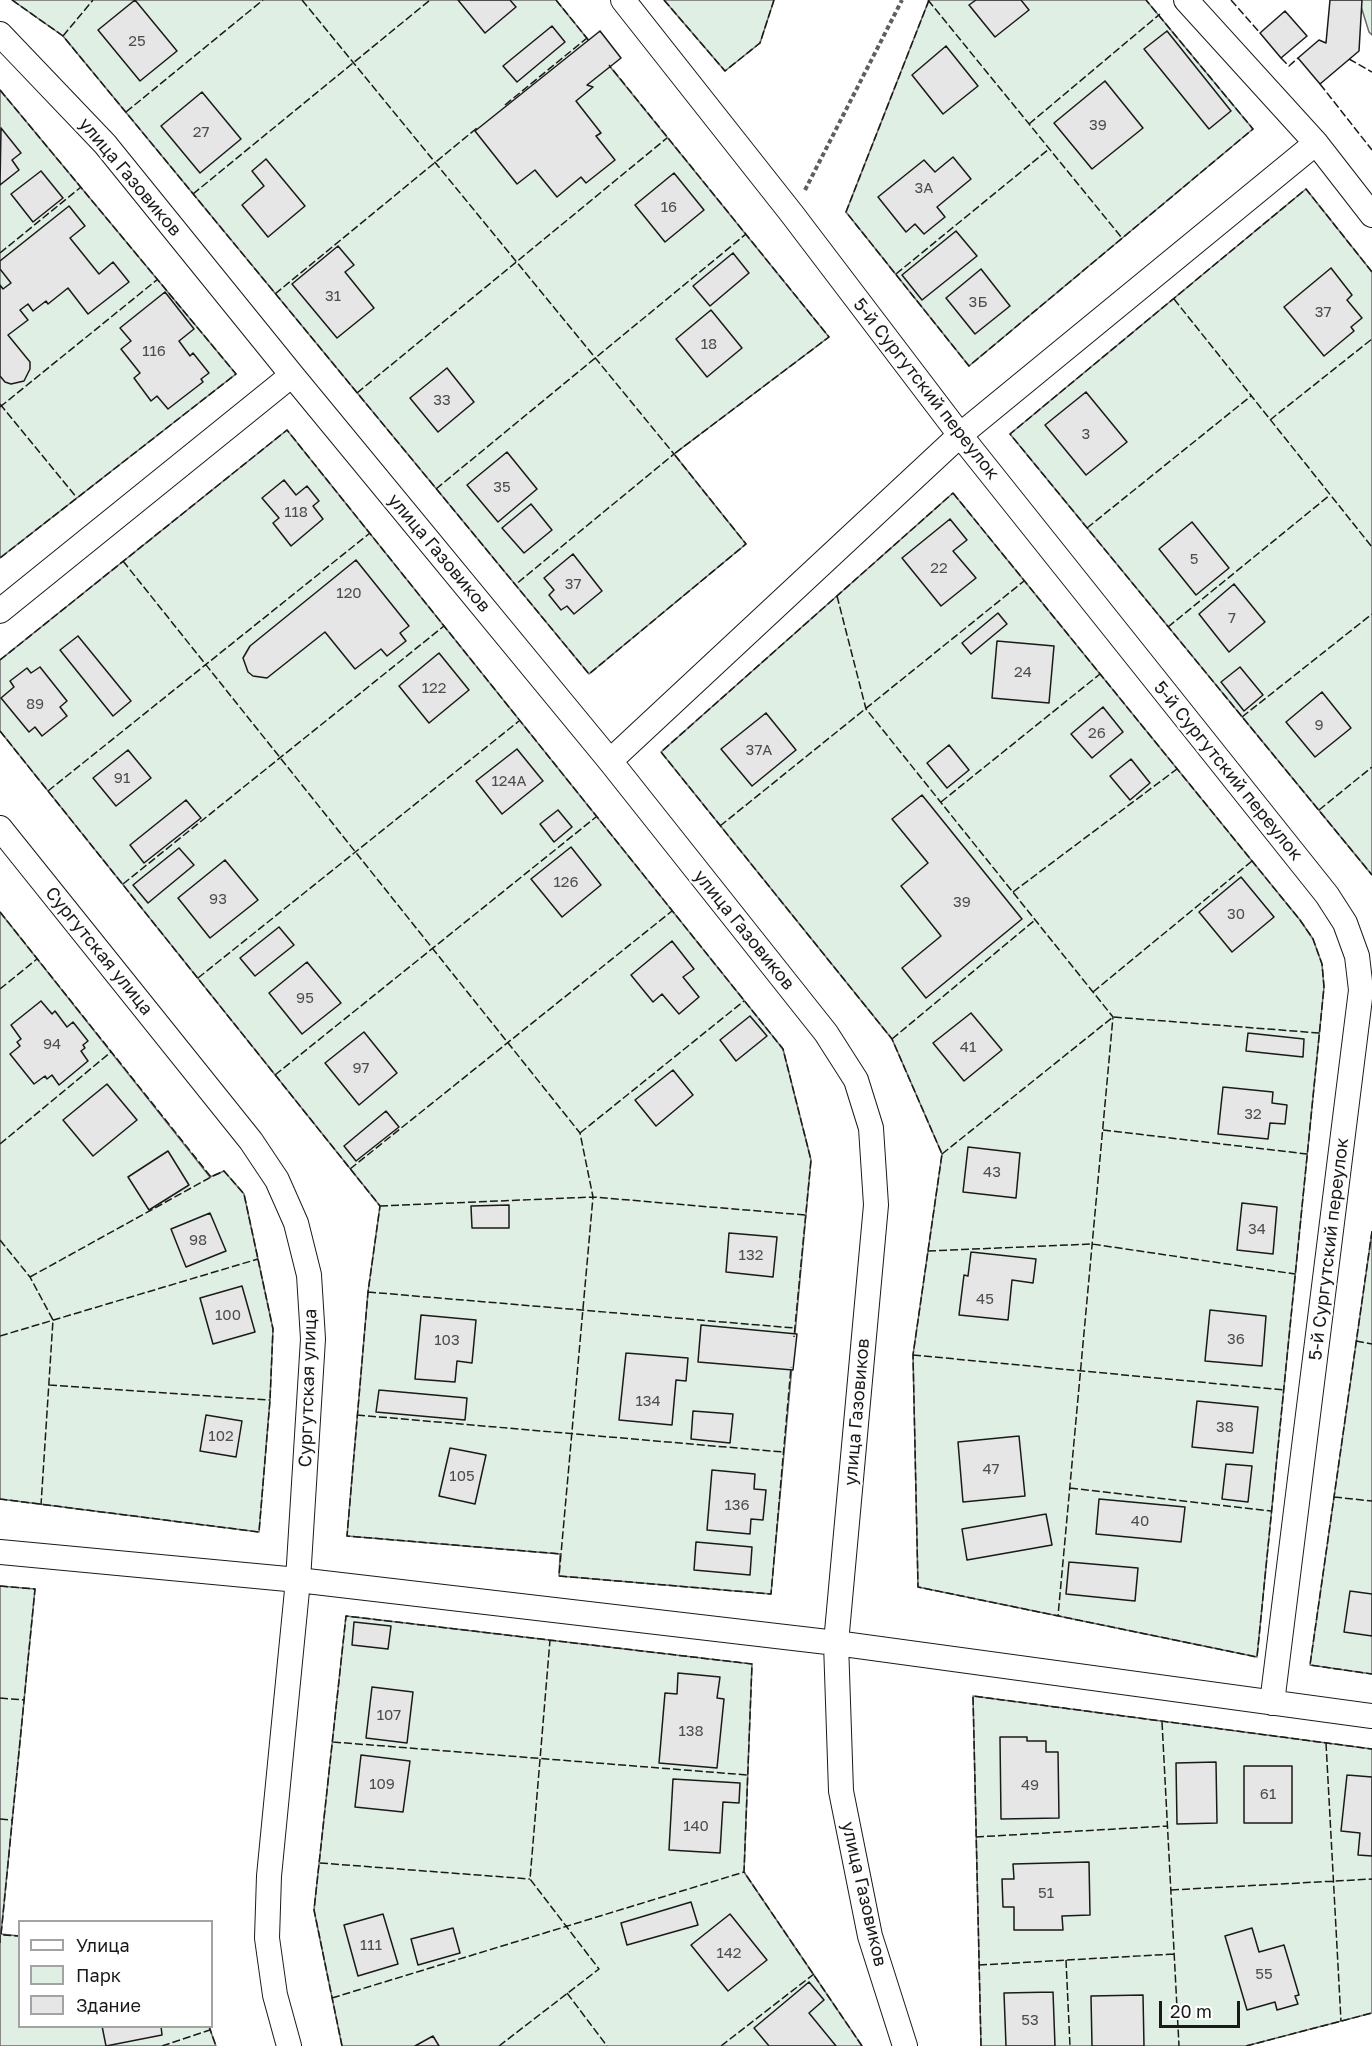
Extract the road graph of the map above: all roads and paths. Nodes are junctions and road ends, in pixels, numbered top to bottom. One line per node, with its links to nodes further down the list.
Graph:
1 (623, 0): 6 (street, 5-й Сургутский переулок)
2 (902, 0): 6 (path)
3 (1186, 0): 5 (street)
4 (0, 34): 8 (street, улица Газовиков)
5 (1316, 143): 7 (street); 9 (street)
6 (792, 214): 9 (street, 5-й Сургутский переулок)
7 (1372, 215)
8 (291, 375): 10 (street); 11 (street, улица Газовиков)
9 (960, 435): 11 (street); 16 (street, 5-й Сургутский переулок)
10 (0, 610)
11 (610, 761): 15 (street, улица Газовиков)
12 (0, 828): 14 (street, Сургутская улица)
13 (0, 1552): 14 (street)
14 (298, 1580): 15 (street); 18 (street, Сургутская улица)
15 (836, 1643): 16 (street); 19 (street, улица Газовиков)
16 (1272, 1703): 17 (street)
17 (1372, 1716)
18 (289, 2046)
19 (905, 2046)

